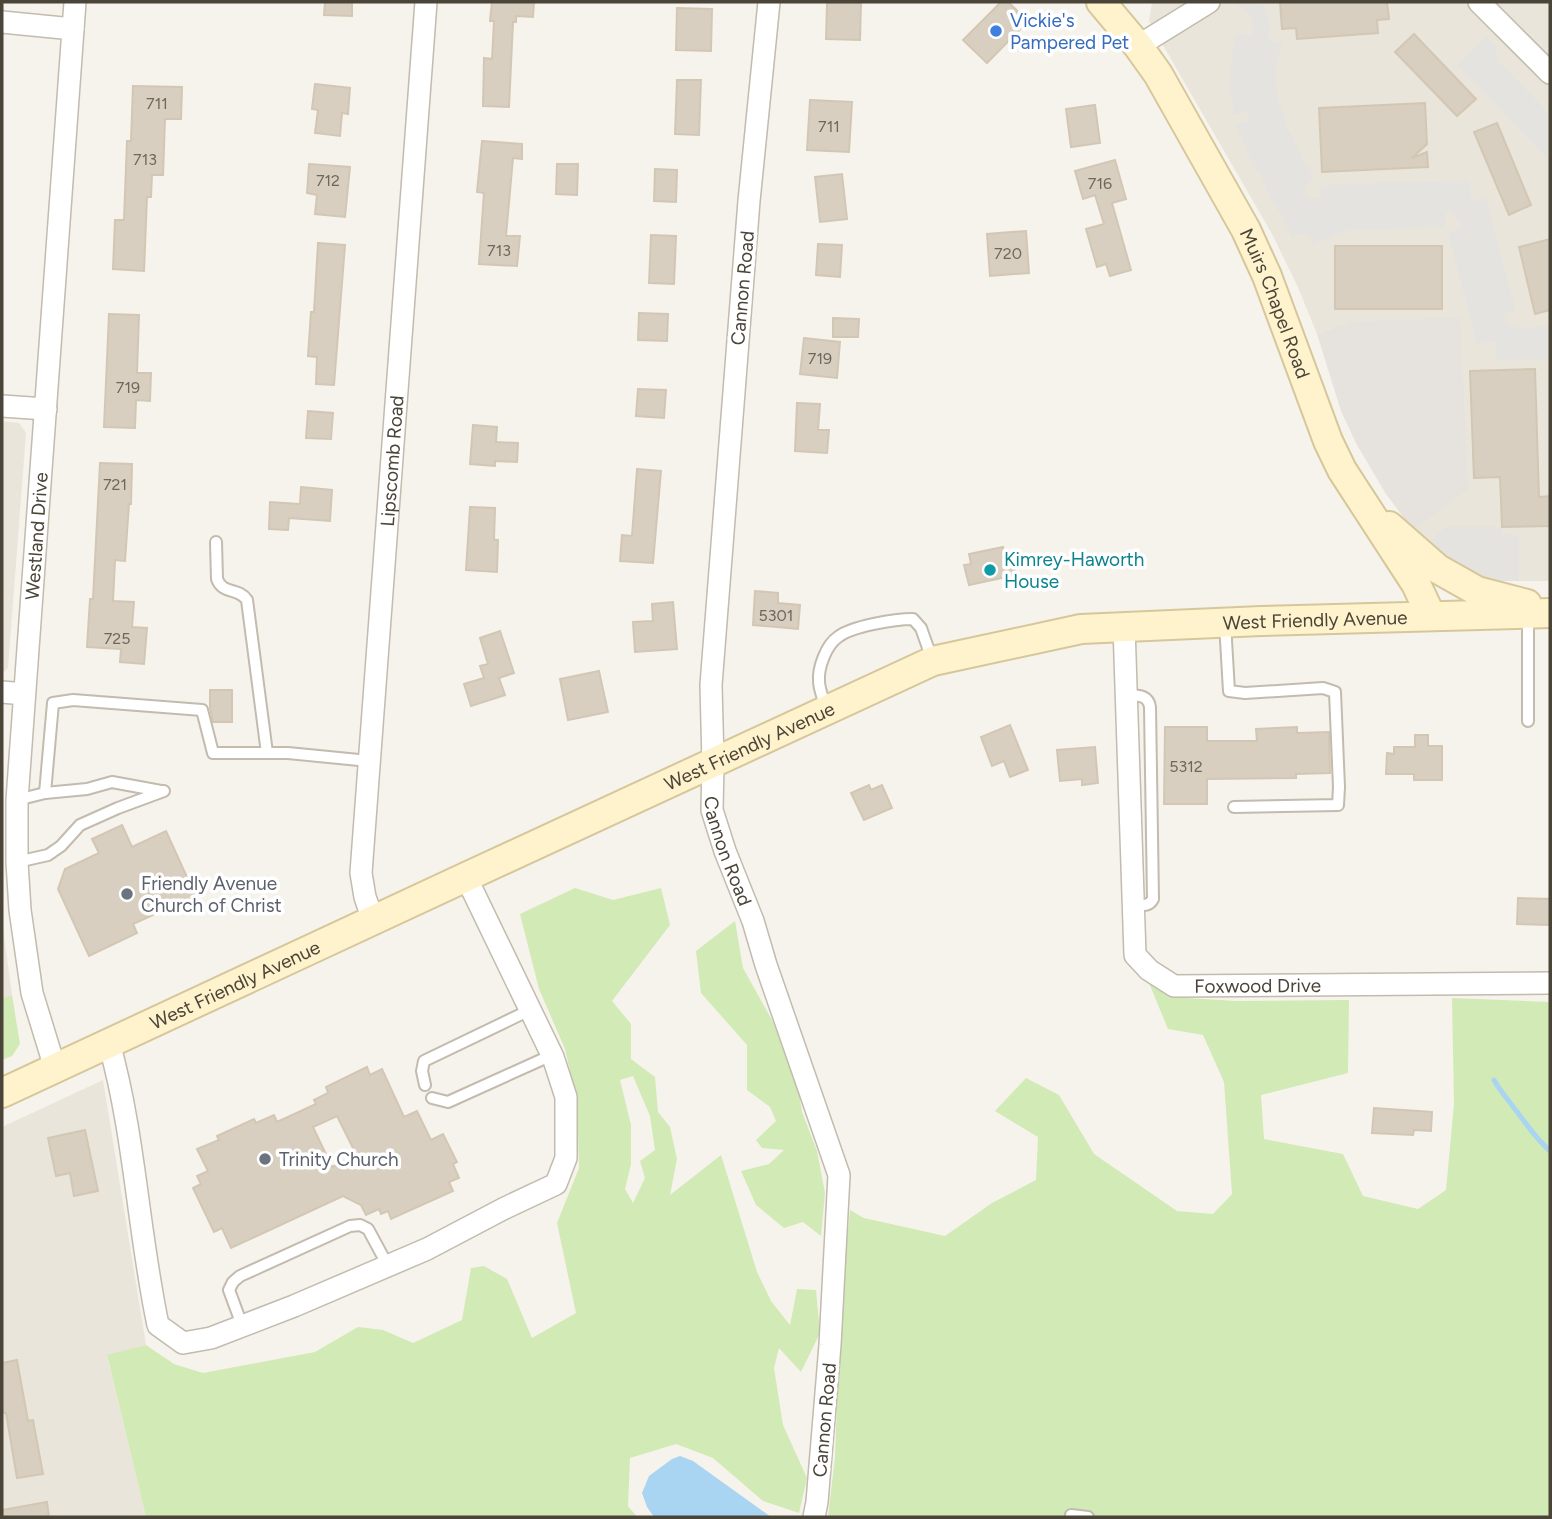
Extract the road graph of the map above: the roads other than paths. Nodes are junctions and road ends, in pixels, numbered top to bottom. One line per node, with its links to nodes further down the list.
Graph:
1 (75, 2): 8 (street, Westland Drive)
2 (426, 2): 25 (street, Lipscomb Road)
3 (769, 2): 26 (street, Cannon Road)
4 (1101, 2): 9 (main road, Muirs Chapel Road)
5 (1209, 2): 9 (street)
6 (1479, 2): 10 (street)
7 (2, 22): 8 (street)
8 (73, 29): 12 (street, Westland Drive)
9 (1138, 46): 13 (main road, Muirs Chapel Road)
10 (1550, 73)
11 (2, 406): 12 (street)
12 (46, 409): 21 (street, Westland Drive)
13 (1364, 505): 15 (main road); 16 (main road, Muirs Chapel Road)
14 (216, 542): 24 (lane)
15 (1543, 612): 16 (main road, West Friendly Avenue); 23 (lane)
16 (1431, 616): 17 (main road, West Friendly Avenue)
17 (1226, 623): 18 (main road, West Friendly Avenue); 29 (lane)
18 (1124, 627): 19 (main road, West Friendly Avenue); 33 (street, Foxwood Drive)
19 (933, 661): 22 (main road, West Friendly Avenue); 22 (lane)
20 (2, 692): 21 (street)
21 (24, 695): 28 (street, Westland Drive)
22 (826, 710): 26 (main road, West Friendly Avenue)
23 (1528, 721)
24 (267, 753): 25 (lane); 27 (lane)
25 (369, 761): 32 (street, Lipscomb Road)
26 (713, 762): 31 (main road, West Friendly Avenue); 44 (street, Cannon Road)
27 (45, 793): 28 (lane); 30 (lane)
28 (17, 800): 30 (street, Westland Drive)
29 (1234, 807)
30 (17, 862): 37 (street, Westland Drive)
31 (466, 877): 32 (main road, West Friendly Avenue); 34 (street)
32 (373, 920): 35 (main road, West Friendly Avenue)
33 (1550, 983)
34 (530, 1010): 36 (street); 38 (lane)
35 (109, 1043): 37 (main road, West Friendly Avenue); 42 (street)
36 (552, 1055): 40 (lane); 41 (street)
37 (55, 1068): 39 (main road, West Friendly Avenue)
38 (425, 1085)
39 (2, 1093)
40 (432, 1098)
41 (388, 1266): 42 (street); 42 (lane)
42 (242, 1325)
43 (1071, 1515): 45 (lane)
44 (814, 1517)
45 (1088, 1517)

